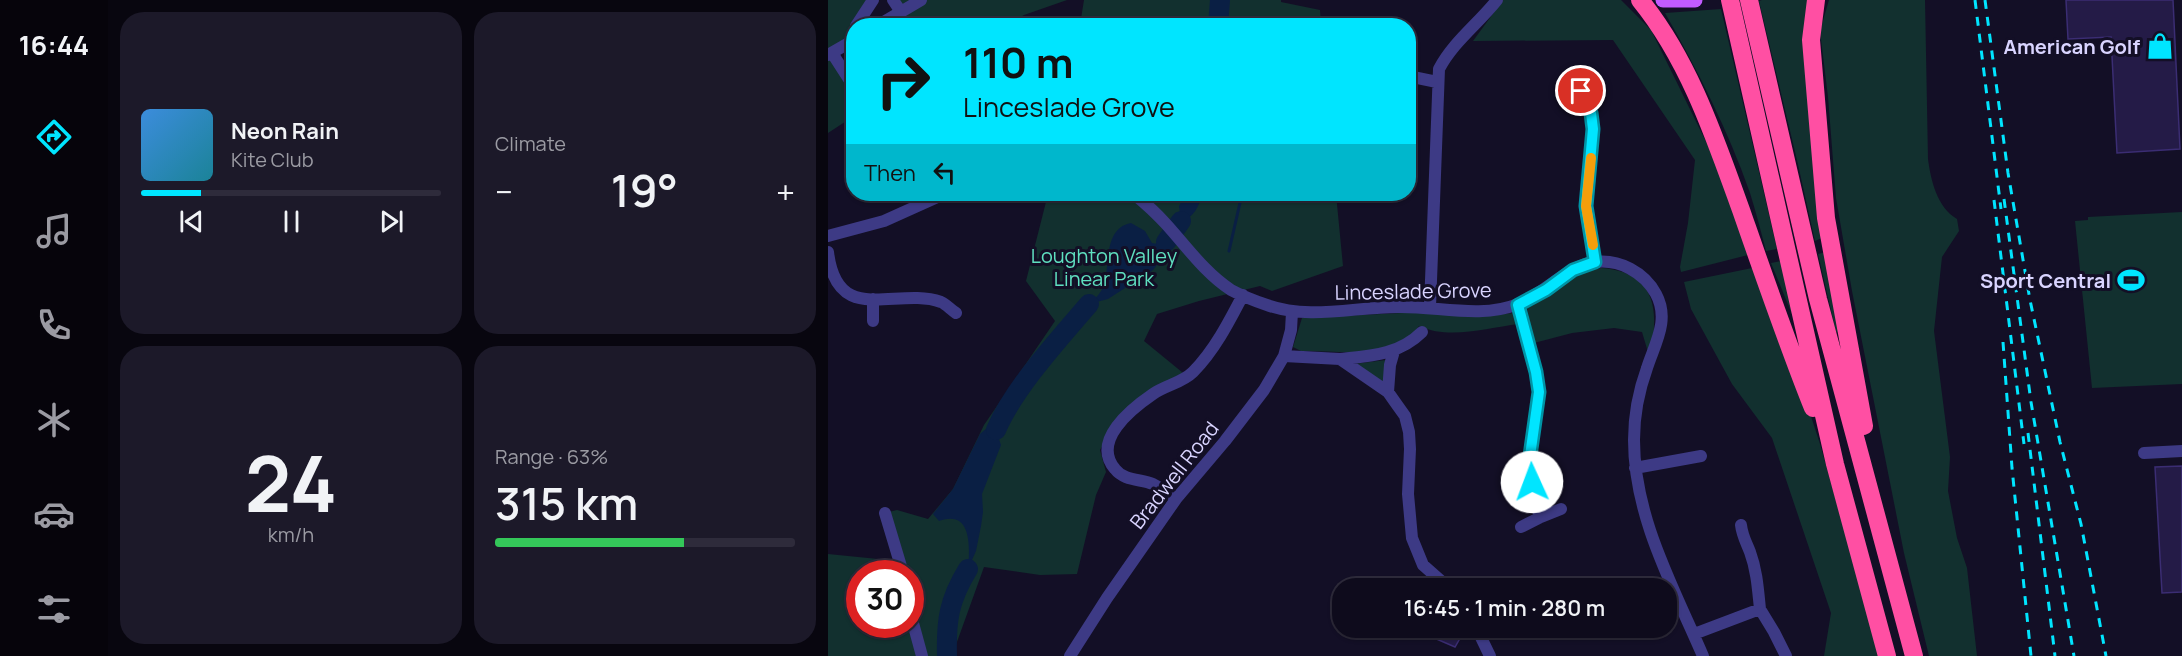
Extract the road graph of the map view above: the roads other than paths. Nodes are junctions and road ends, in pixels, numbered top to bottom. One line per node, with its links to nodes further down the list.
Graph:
1 (873, 0): 11 (street)
2 (893, 0): 12 (street)
3 (1497, 0): 18 (street)
4 (1640, 0): 40 (highway)
5 (1695, 0): 10 (main road)
6 (1730, 0): 40 (highway)
7 (1749, 0): 51 (highway)
8 (1816, 0): 51 (highway)
9 (920, 1): 12 (street)
10 (1670, 1)
11 (861, 18)
12 (893, 18)
13 (846, 38): 15 (street)
14 (846, 45): 15 (street)
15 (832, 53): 16 (street)
16 (846, 75)
17 (1416, 78): 18 (street)
18 (1437, 82): 28 (street)
19 (1581, 91): 24 (street)
20 (911, 201): 22 (street)
21 (1142, 201): 25 (street, Linceslade Grove)
22 (828, 236)
23 (828, 252): 26 (street)
24 (1595, 262): 27 (street, Linceslade Grove); 41 (street)
25 (1243, 296): 29 (street, Linceslade Grove); 42 (street)
26 (873, 299): 30 (street); 31 (street)
27 (1518, 305): 28 (street, Linceslade Grove); 45 (street)
28 (1430, 307): 29 (street, Linceslade Grove)
29 (1292, 312): 34 (street, Bradwell Road)
30 (956, 313)
31 (873, 321)
32 (1422, 332): 33 (street)
33 (1394, 351): 35 (street); 36 (street)
34 (1284, 357): 35 (street); 42 (street, Bradwell Road)
35 (1340, 359): 36 (street)
36 (1388, 393): 49 (street)
37 (2182, 451): 38 (street)
38 (2144, 453)
39 (1701, 456): 41 (street)
40 (1835, 464): 62 (highway)
41 (1635, 468): 50 (street)
42 (1176, 499): 58 (street, Bradwell Road)
43 (1561, 509): 45 (street)
44 (885, 513): 48 (street)
45 (1541, 517): 47 (street)
46 (1741, 525): 53 (street)
47 (1521, 527)
48 (899, 560)
49 (1438, 578)
50 (1668, 578)
51 (1896, 586): 63 (highway)
52 (1677, 597): 54 (street)
53 (1760, 609): 54 (street); 61 (street)
54 (1694, 634): 60 (street)
55 (917, 638): 57 (street)
56 (1481, 638): 59 (street)
57 (922, 656)
58 (1070, 656)
59 (1490, 656)
60 (1703, 656)
61 (1786, 656)
62 (1887, 656)
63 (1914, 656)

